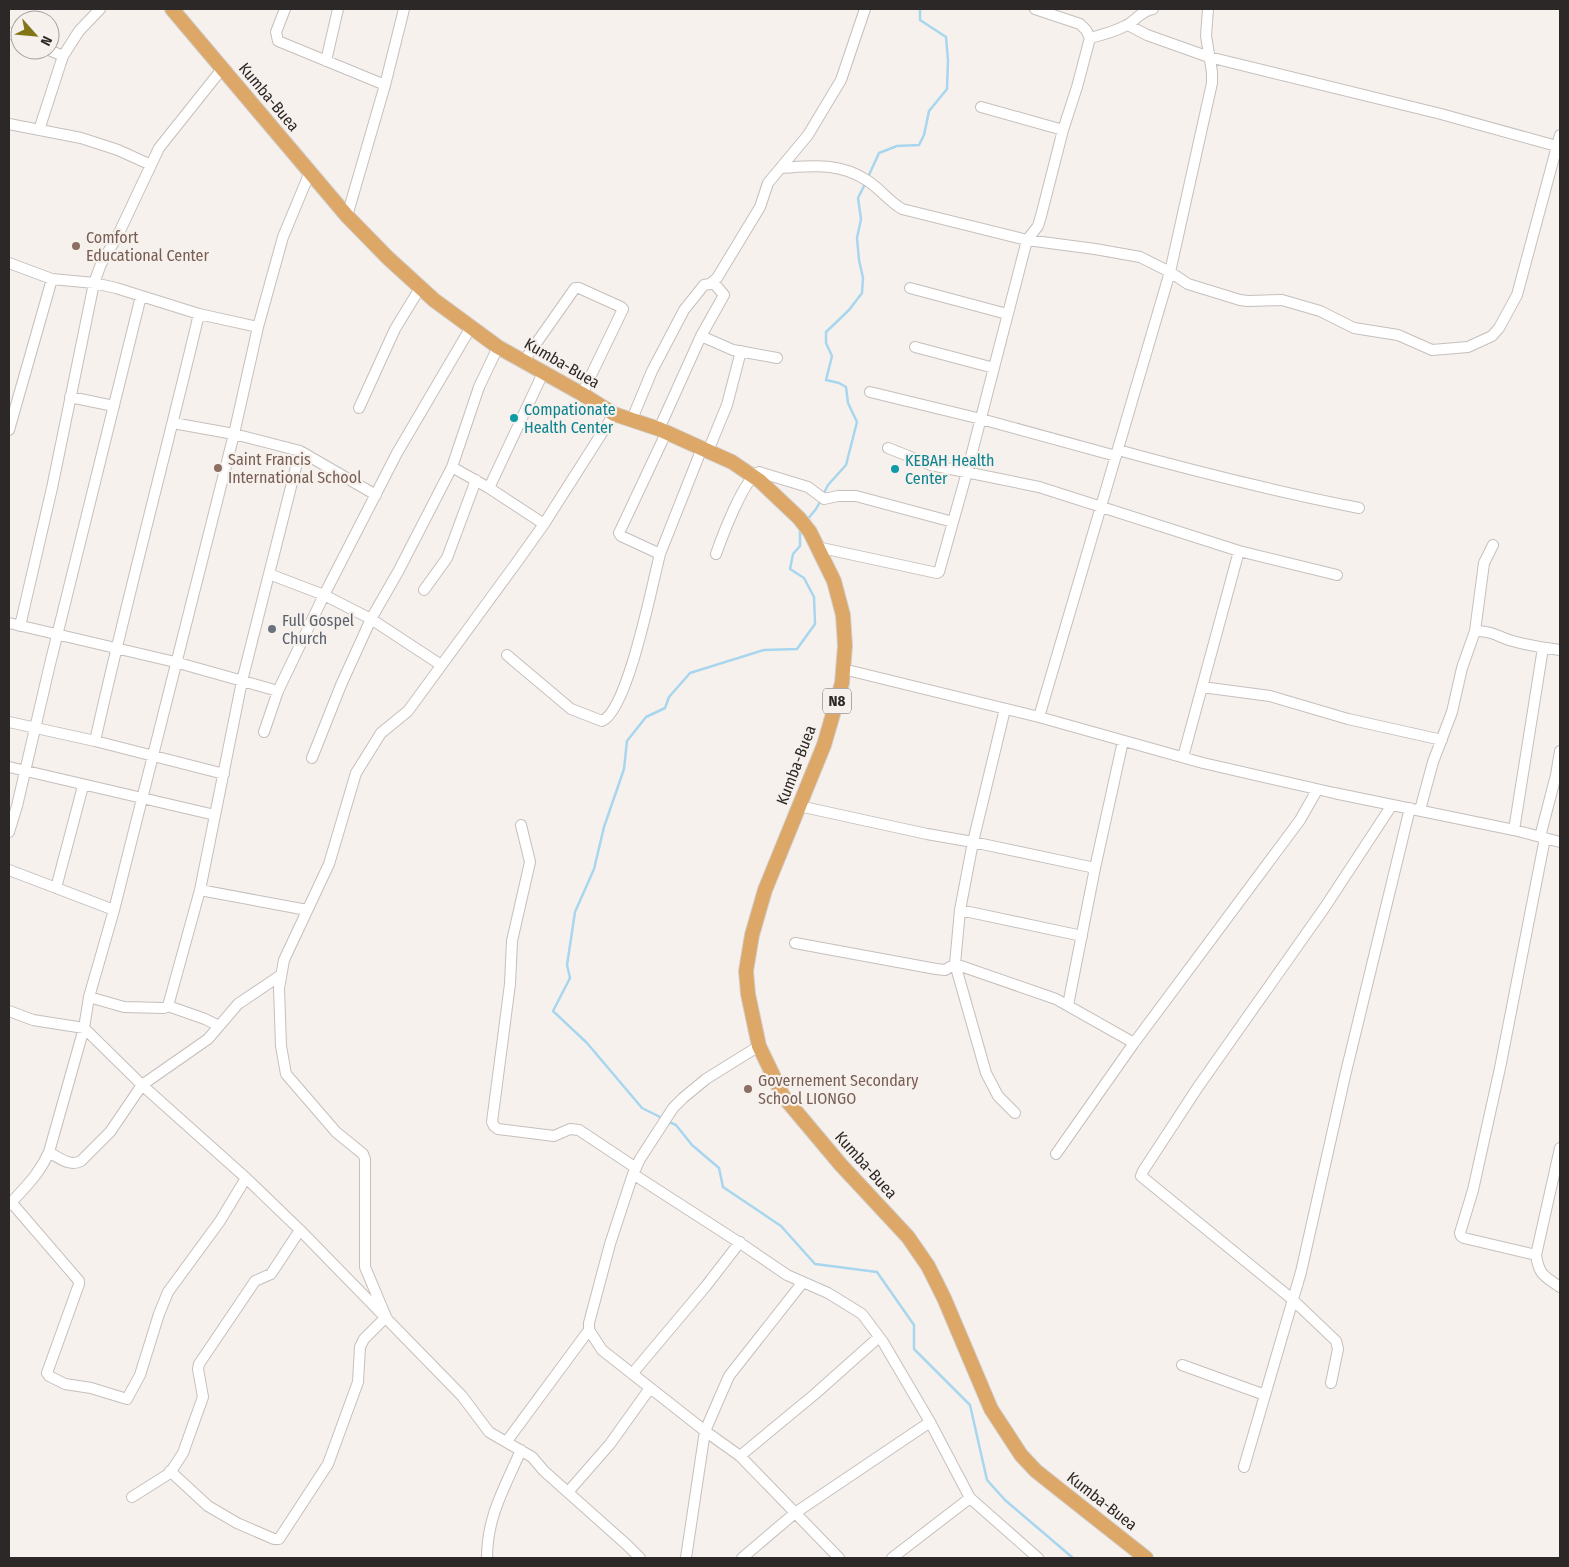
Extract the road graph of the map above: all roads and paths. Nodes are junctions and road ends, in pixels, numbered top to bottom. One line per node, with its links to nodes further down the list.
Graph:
1 (100, 9): 13 (street)
2 (172, 9): 16 (highway, Kumba-Buea / N8)
3 (285, 9): 15 (street)
4 (338, 9): 15 (street)
5 (404, 9): 17 (street)
6 (865, 9): 25 (street)
7 (1035, 9): 11 (street)
8 (1153, 9): 10 (street)
9 (1208, 9): 14 (street)
10 (1128, 25): 11 (street); 14 (street)
11 (1090, 38): 21 (street)
12 (60, 55): 13 (street)
13 (63, 56): 20 (street)
14 (1209, 57): 23 (street); 30 (street)
15 (326, 61): 17 (street)
16 (222, 69): 24 (street); 26 (highway, Kumba-Buea / N8)
17 (385, 84): 27 (street)
18 (980, 107): 21 (street)
19 (9, 124): 20 (street)
20 (39, 130): 24 (street)
21 (1063, 130): 28 (street)
22 (1560, 135): 23 (street)
23 (1559, 147): 30 (street)
24 (151, 165): 33 (street)
25 (781, 168): 28 (street); 32 (street)
26 (310, 172): 27 (highway, Kumba-Buea / N8); 39 (street)
27 (347, 216): 34 (highway, Kumba-Buea / N8)
28 (1027, 240): 30 (street); 38 (street)
29 (9, 263): 31 (street)
30 (1170, 272): 64 (street)
31 (52, 279): 33 (street); 58 (street)
32 (713, 282): 41 (street); 55 (street)
33 (94, 283): 36 (street); 51 (street)
34 (420, 288): 40 (highway, Kumba-Buea / N8); 53 (street)
35 (910, 288): 38 (street)
36 (141, 296): 37 (street); 52 (street)
37 (200, 314): 39 (street); 57 (street)
38 (1007, 314): 47 (street)
39 (258, 327): 60 (street)
40 (470, 327): 42 (highway, Kumba-Buea / N8); 70 (street)
41 (701, 336): 44 (street); 59 (street)
42 (498, 347): 46 (highway, Kumba-Buea / N8); 65 (street)
43 (915, 348): 47 (street)
44 (741, 351): 45 (street); 62 (street)
45 (776, 358)
46 (524, 362): 48 (highway, Kumba-Buea / N8); 50 (street)
47 (994, 368): 56 (street)
48 (543, 373): 50 (highway, Kumba-Buea / N8); 69 (street)
49 (870, 392): 56 (street)
50 (582, 394): 54 (highway, Kumba-Buea / N8)
51 (70, 396): 52 (street); 86 (street)
52 (114, 406): 88 (street)
53 (359, 408)
54 (614, 414): 55 (highway, Kumba-Buea / N8); 74 (street)
55 (632, 419): 59 (highway, Kumba-Buea / N8)
56 (981, 419): 64 (street); 66 (street)
57 (174, 423): 60 (street); 89 (street)
58 (9, 430)
59 (663, 431): 62 (highway, Kumba-Buea / N8); 78 (street)
60 (234, 434): 63 (street); 93 (street)
61 (888, 448): 66 (street)
62 (705, 450): 67 (highway, Kumba-Buea / N8); 78 (street)
63 (300, 451): 70 (street); 80 (street)
64 (1117, 453): 71 (street); 72 (street)
65 (452, 467): 68 (street); 84 (street)
66 (967, 472): 71 (street); 73 (street)
67 (754, 476): 73 (street); 76 (highway, Kumba-Buea / N8); 79 (street)
68 (476, 480): 69 (street); 82 (street)
69 (489, 488): 74 (street)
70 (376, 495): 83 (street)
71 (1100, 507): 77 (street); 100 (street)
72 (1359, 508)
73 (953, 522): 76 (street)
74 (544, 524): 94 (street)
75 (1492, 545): 87 (street)
76 (817, 547): 95 (highway, Kumba-Buea / N8)
77 (1239, 551): 81 (street); 97 (street)
78 (660, 554): 92 (street)
79 (716, 554)
80 (269, 574): 83 (street); 96 (street)
81 (1337, 575)
82 (424, 590)
83 (324, 595): 84 (street); 98 (street)
84 (371, 619): 94 (street); 110 (street)
85 (9, 623): 86 (street)
86 (20, 626): 88 (street)
87 (1475, 631): 90 (street); 104 (street)
88 (58, 634): 89 (street); 102 (street)
89 (116, 648): 93 (street); 105 (street)
90 (1543, 648): 91 (street); 122 (street)
91 (1560, 650)
92 (508, 654)
93 (175, 662): 96 (street); 108 (street)
94 (441, 665): 132 (street)
95 (843, 669): 99 (street); 118 (highway, Kumba-Buea / N8)
96 (242, 681): 98 (street); 113 (street)
97 (1202, 687): 104 (street); 109 (street)
98 (278, 691): 103 (street)
99 (1005, 709): 100 (street); 125 (street)
100 (1039, 717): 106 (street)
101 (9, 722): 102 (street)
102 (36, 728): 105 (street); 112 (street)
103 (264, 732)
104 (1442, 740): 119 (street)
105 (95, 741): 108 (street)
106 (1124, 741): 109 (street); 127 (street)
107 (1560, 751): 124 (street)
108 (152, 756): 113 (street); 116 (street)
109 (1183, 757): 115 (street)
110 (312, 758)
111 (9, 767): 112 (street)
112 (26, 771): 114 (street); 123 (street)
113 (224, 774): 120 (street)
114 (83, 786): 116 (street); 129 (street)
115 (1317, 790): 117 (street); 144 (street)
116 (141, 798): 120 (street); 131 (street)
117 (1392, 805): 119 (street); 159 (street)
118 (799, 806): 125 (street); 145 (highway, Kumba-Buea / N8)
119 (1415, 809): 122 (street); 159 (street)
120 (215, 816): 130 (street)
121 (521, 825): 151 (street)
122 (1514, 830): 124 (street)
123 (9, 832)
124 (1543, 838): 126 (street); 156 (street)
125 (973, 842): 127 (street); 133 (street)
126 (1560, 842)
127 (1095, 868): 134 (street)
128 (9, 870): 129 (street)
129 (56, 888): 131 (street)
130 (200, 890): 132 (street); 140 (street)
131 (114, 910): 138 (street)
132 (307, 910): 137 (street)
133 (960, 910): 134 (street); 136 (street)
134 (1082, 936): 139 (street)
135 (794, 943): 136 (street)
136 (955, 964): 139 (street); 147 (street)
137 (281, 975): 142 (street); 160 (street)
138 (89, 997): 140 (street); 143 (street)
139 (1068, 1004): 144 (street)
140 (168, 1006): 142 (street)
141 (9, 1011): 143 (street)
142 (219, 1026): 146 (street)
143 (84, 1028): 146 (street); 149 (street)
144 (1134, 1043): 150 (street)
145 (759, 1046): 151 (street); 186 (highway, Kumba-Buea / N8)
146 (142, 1085): 149 (street); 152 (street)
147 (1015, 1113)
148 (1560, 1148): 156 (street)
149 (49, 1152): 153 (street)
150 (1056, 1154)
151 (634, 1171): 155 (street); 161 (street)
152 (246, 1178): 153 (street); 154 (street)
153 (10, 1203)
154 (300, 1230): 160 (street); 174 (street)
155 (740, 1242): 157 (street); 164 (street)
156 (1536, 1255): 158 (street)
157 (803, 1282): 162 (street); 169 (street)
158 (1560, 1287)
159 (1292, 1299): 165 (street); 167 (street)
160 (386, 1316): 170 (street); 174 (street)
161 (589, 1330): 164 (street); 170 (street)
162 (879, 1337): 168 (street); 172 (street)
163 (1182, 1365): 167 (street)
164 (632, 1374): 166 (street)
165 (1331, 1383)
166 (650, 1388): 169 (street); 175 (street)
167 (1265, 1395): 173 (street)
168 (930, 1422): 177 (street); 178 (street)
169 (705, 1431): 172 (street); 181 (street)
170 (507, 1441): 171 (street)
171 (521, 1450): 175 (street); 179 (street)
172 (740, 1456): 178 (street)
173 (1244, 1467)
174 (170, 1471): 176 (street)
175 (568, 1492): 180 (street)
176 (132, 1497)
177 (970, 1498): 184 (street); 185 (street)
178 (796, 1513): 182 (street); 183 (street)
179 (487, 1558)
180 (640, 1558)
181 (686, 1558)
182 (742, 1558)
183 (840, 1558)
184 (892, 1558)
185 (1038, 1558)
186 (1146, 1558)

